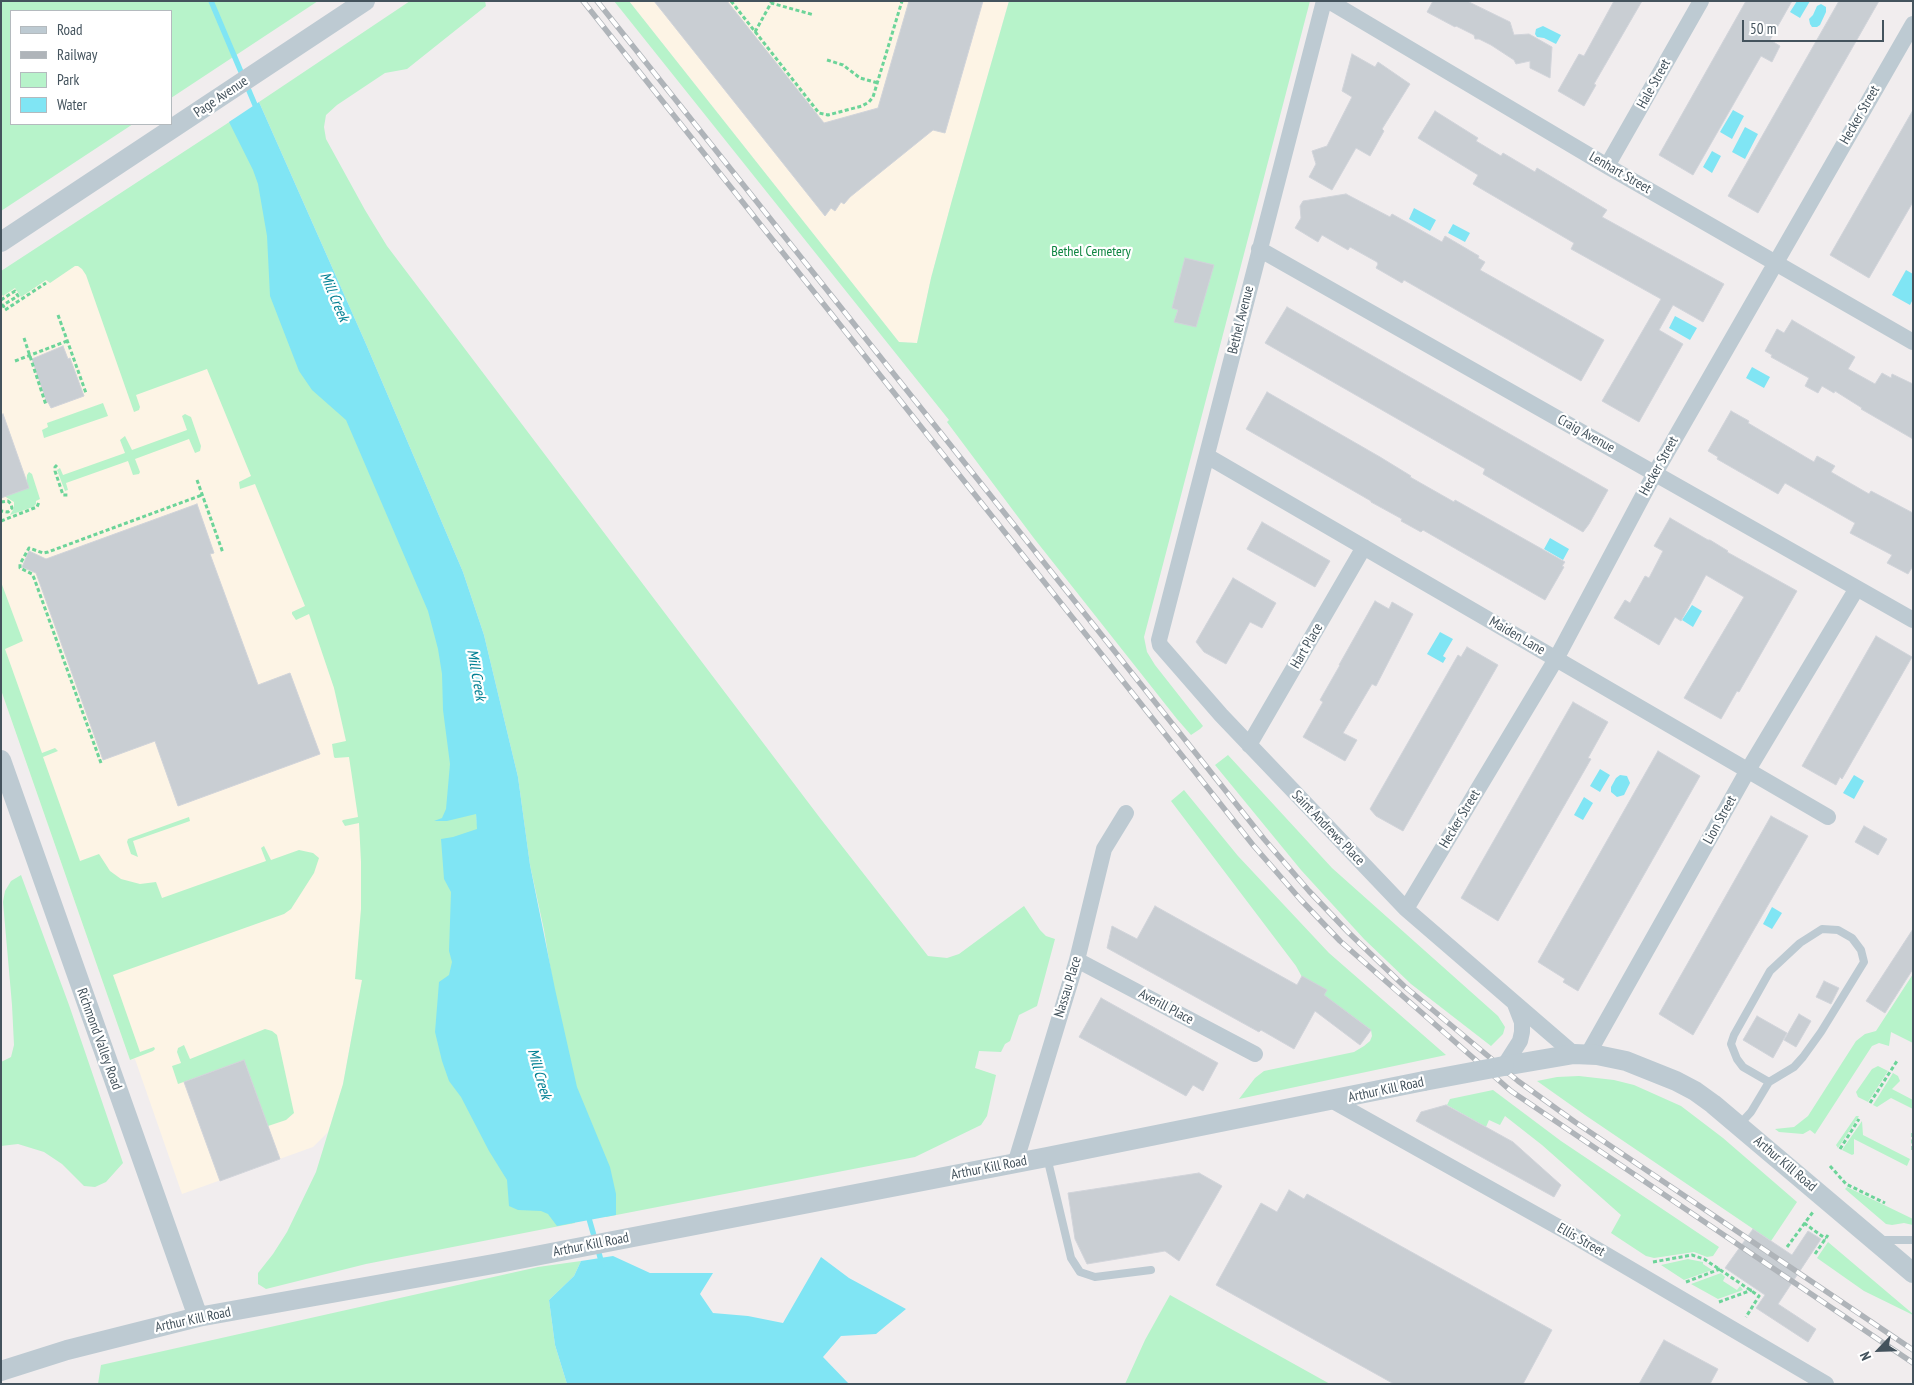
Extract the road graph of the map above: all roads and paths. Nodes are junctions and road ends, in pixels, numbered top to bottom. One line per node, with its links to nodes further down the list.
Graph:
1 (365, 1): 13 (street, Page Avenue)
2 (730, 1): 9 (path)
3 (902, 1): 11 (path)
4 (1324, 1): 14 (street, Bethel Avenue)
5 (1329, 1): 12 (street, Lenhart Street)
6 (1701, 1): 12 (street, Hale Street)
7 (814, 15): 9 (path)
8 (1913, 24): 15 (street, Hecker Street)
9 (755, 32): 11 (path)
10 (826, 60): 11 (path)
11 (878, 83)
12 (1608, 166): 15 (street, Lenhart Street)
13 (1, 242)
14 (1259, 249): 26 (street, Bethel Avenue); 28 (street, Craig Avenue)
15 (1775, 264): 21 (street, Lenhart Street); 28 (street, Hecker Street)
16 (46, 283): 17 (path)
17 (1, 300)
18 (58, 315): 20 (path)
19 (24, 338): 22 (path)
20 (67, 341): 22 (path); 24 (path)
21 (1913, 342)
22 (29, 356): 23 (path); 25 (path)
23 (15, 361)
24 (86, 393)
25 (46, 405)
26 (1207, 456): 38 (street, Maiden Lane); 42 (street, Bethel Avenue)
27 (57, 465): 30 (path)
28 (1655, 473): 40 (street, Craig Avenue); 43 (street, Hecker Street)
29 (196, 480): 31 (path)
30 (68, 495)
31 (202, 495): 39 (path); 46 (path)
32 (1, 502): 35 (path)
33 (39, 502): 36 (path)
34 (1, 511): 35 (path)
35 (8, 512): 36 (path)
36 (10, 517): 37 (path)
37 (1, 520)
38 (1364, 547): 43 (street, Maiden Lane); 44 (street, Hart Place)
39 (224, 553)
40 (1857, 588): 41 (street, Craig Avenue); 47 (street, Lion Street)
41 (1913, 620)
42 (1160, 640): 44 (street, Saint Andrews Place)
43 (1556, 659): 47 (street, Maiden Lane); 50 (street, Hecker Street)
44 (1249, 745): 50 (street, Saint Andrews Place)
45 (1, 760): 84 (street, Richmond Valley Road)
46 (101, 763)
47 (1748, 770): 49 (street, Maiden Lane); 54 (street, Lion Street)
48 (1126, 813): 51 (street, Nassau Place)
49 (1828, 817)
50 (1406, 908): 52 (street, Saint Andrews Place)
51 (1077, 960): 53 (street, Averill Place); 66 (street, Nassau Place)
52 (1514, 1002): 54 (street, Saint Andrews Place); 56 (street)
53 (1255, 1054)
54 (1581, 1054): 56 (street, Arthur Kill Road); 61 (street, Arthur Kill Road)
55 (1897, 1061): 59 (path)
56 (1504, 1066): 58 (street, Arthur Kill Road, bridge)
57 (1769, 1082): 57 (lane); 61 (lane)
58 (1333, 1101): 65 (street, Arthur Kill Road); 87 (street, Ellis Street)
59 (1870, 1103)
60 (1859, 1119): 63 (path)
61 (1739, 1125): 73 (street, Arthur Kill Road)
62 (1913, 1133): 64 (path)
63 (1840, 1149)
64 (1913, 1151)
65 (1047, 1157): 66 (street, Arthur Kill Road); 79 (lane)
66 (1014, 1164): 84 (street, Arthur Kill Road)
67 (1830, 1166): 68 (path)
68 (1839, 1178): 69 (path); 70 (path)
69 (1835, 1183)
70 (1885, 1203)
71 (1813, 1211): 72 (path)
72 (1804, 1223): 75 (path); 76 (path)
73 (1875, 1240): 74 (lane); 80 (street, Arthur Kill Road)
74 (1913, 1240)
75 (1787, 1247)
76 (1816, 1254)
77 (1650, 1262): 78 (path)
78 (1720, 1269): 81 (path); 82 (path)
79 (1151, 1270)
80 (1913, 1273)
81 (1685, 1282)
82 (1752, 1290): 83 (path); 85 (path)
83 (1718, 1302)
84 (198, 1317): 86 (street, Arthur Kill Road)
85 (1745, 1318)
86 (1, 1371)
87 (1826, 1384)

